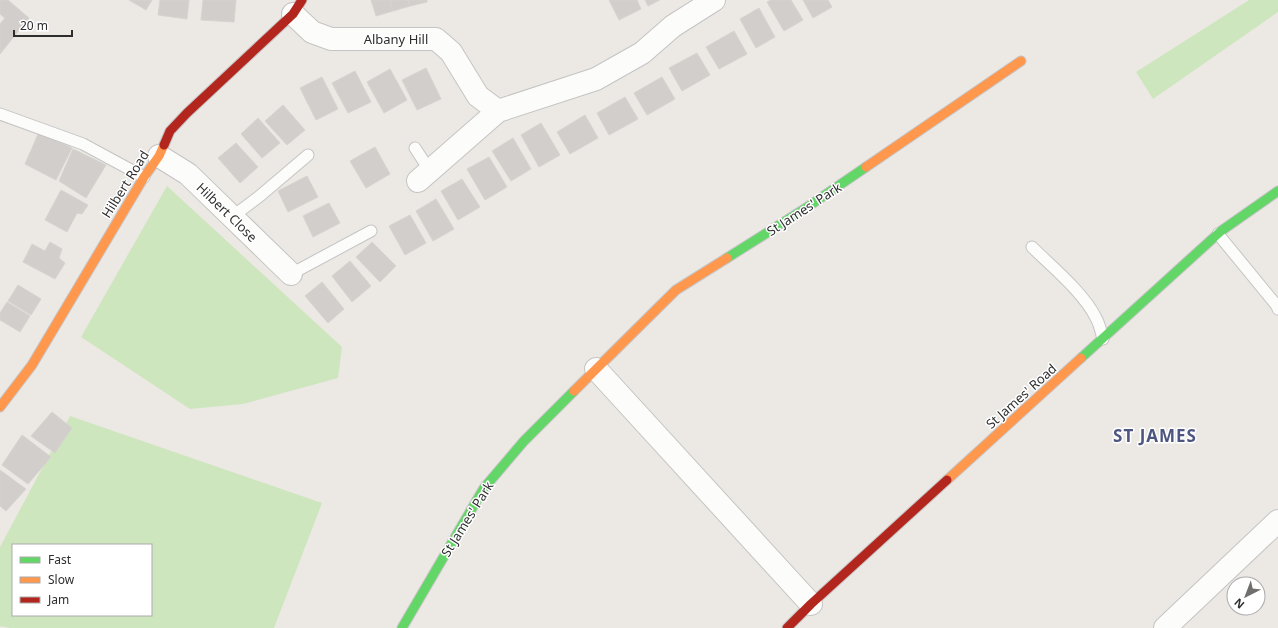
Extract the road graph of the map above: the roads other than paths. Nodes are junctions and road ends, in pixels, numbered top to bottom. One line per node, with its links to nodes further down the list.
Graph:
1 (714, 0): 4 (street)
2 (298, 7): 4 (street, Albany Hill); 8 (street, Hilbert Road)
3 (1021, 61): 19 (street, St James' Park)
4 (498, 111): 9 (street)
5 (0, 114): 10 (lane)
6 (415, 148): 9 (lane)
7 (308, 155): 12 (lane)
8 (159, 156): 10 (street, Hilbert Road); 12 (street, Hilbert Close)
9 (424, 176)
10 (144, 177): 20 (street, Hilbert Road)
11 (1278, 191): 14 (street, St James' Road)
12 (232, 216): 16 (street, Hilbert Close)
13 (371, 231): 16 (lane)
14 (1218, 234): 17 (lane); 18 (street, St James' Road)
15 (1032, 247): 18 (lane)
16 (291, 274)
17 (1278, 309)
18 (1103, 339): 22 (street, St James' Road)
19 (596, 369): 22 (street); 23 (street, St James' Park)
20 (0, 407)
21 (1278, 521): 25 (street)
22 (811, 604): 24 (street, St James' Road)
23 (402, 628)
24 (787, 628)
25 (1165, 628)

